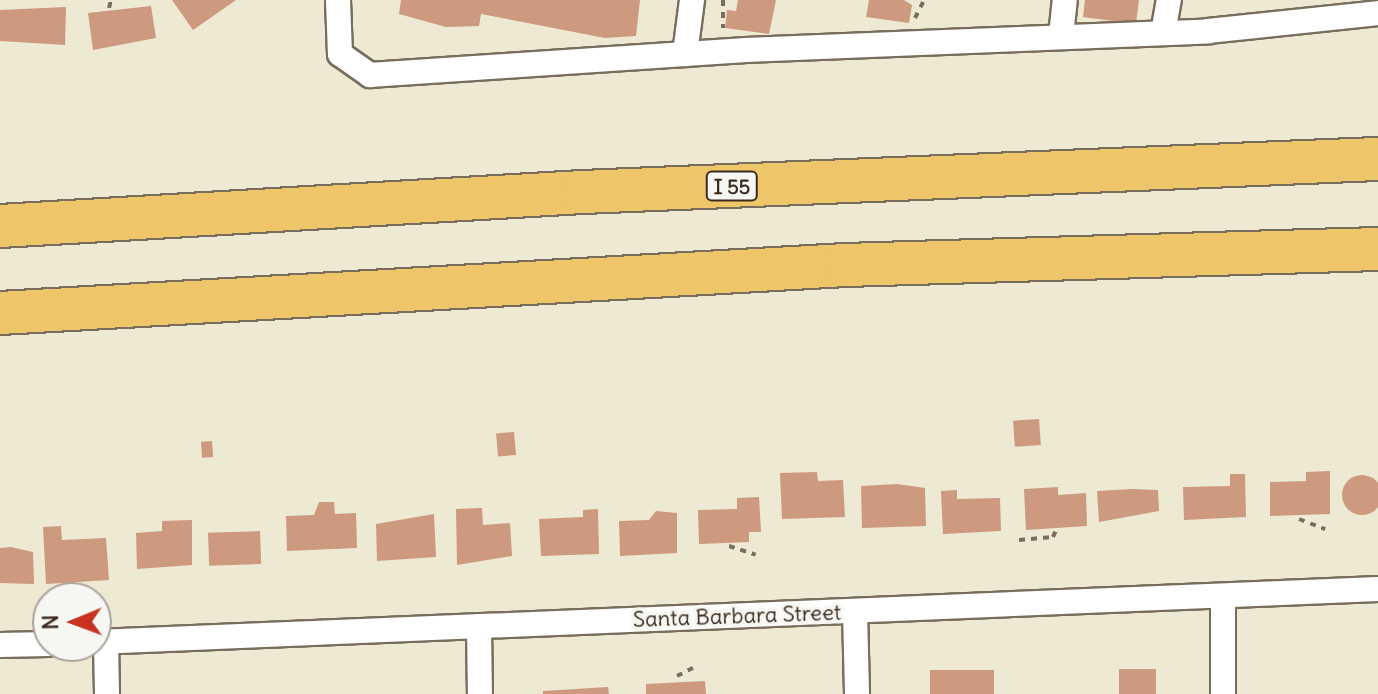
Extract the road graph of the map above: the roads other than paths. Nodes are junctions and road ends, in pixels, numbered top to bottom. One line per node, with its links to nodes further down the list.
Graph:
1 (338, 0): 8 (street)
2 (692, 0): 8 (street)
3 (1065, 0): 7 (street)
4 (1169, 0): 6 (street)
5 (1378, 13): 6 (street)
6 (1163, 33): 7 (street)
7 (1061, 36): 8 (street)
8 (685, 54)
9 (1378, 159): 10 (highway, I 55)
10 (0, 226)
11 (1378, 249): 12 (highway)
12 (0, 313)
13 (1378, 589): 14 (street, Santa Barbara Street)
14 (1223, 597): 15 (street, Santa Barbara Street); 24 (street)
15 (855, 611): 16 (street, Santa Barbara Street); 23 (street)
16 (479, 626): 17 (street, Santa Barbara Street); 22 (street)
17 (112, 641)
18 (32, 644): 19 (street)
19 (0, 645)
20 (103, 662): 21 (street)
21 (107, 694)
22 (480, 694)
23 (857, 694)
24 (1223, 694)

